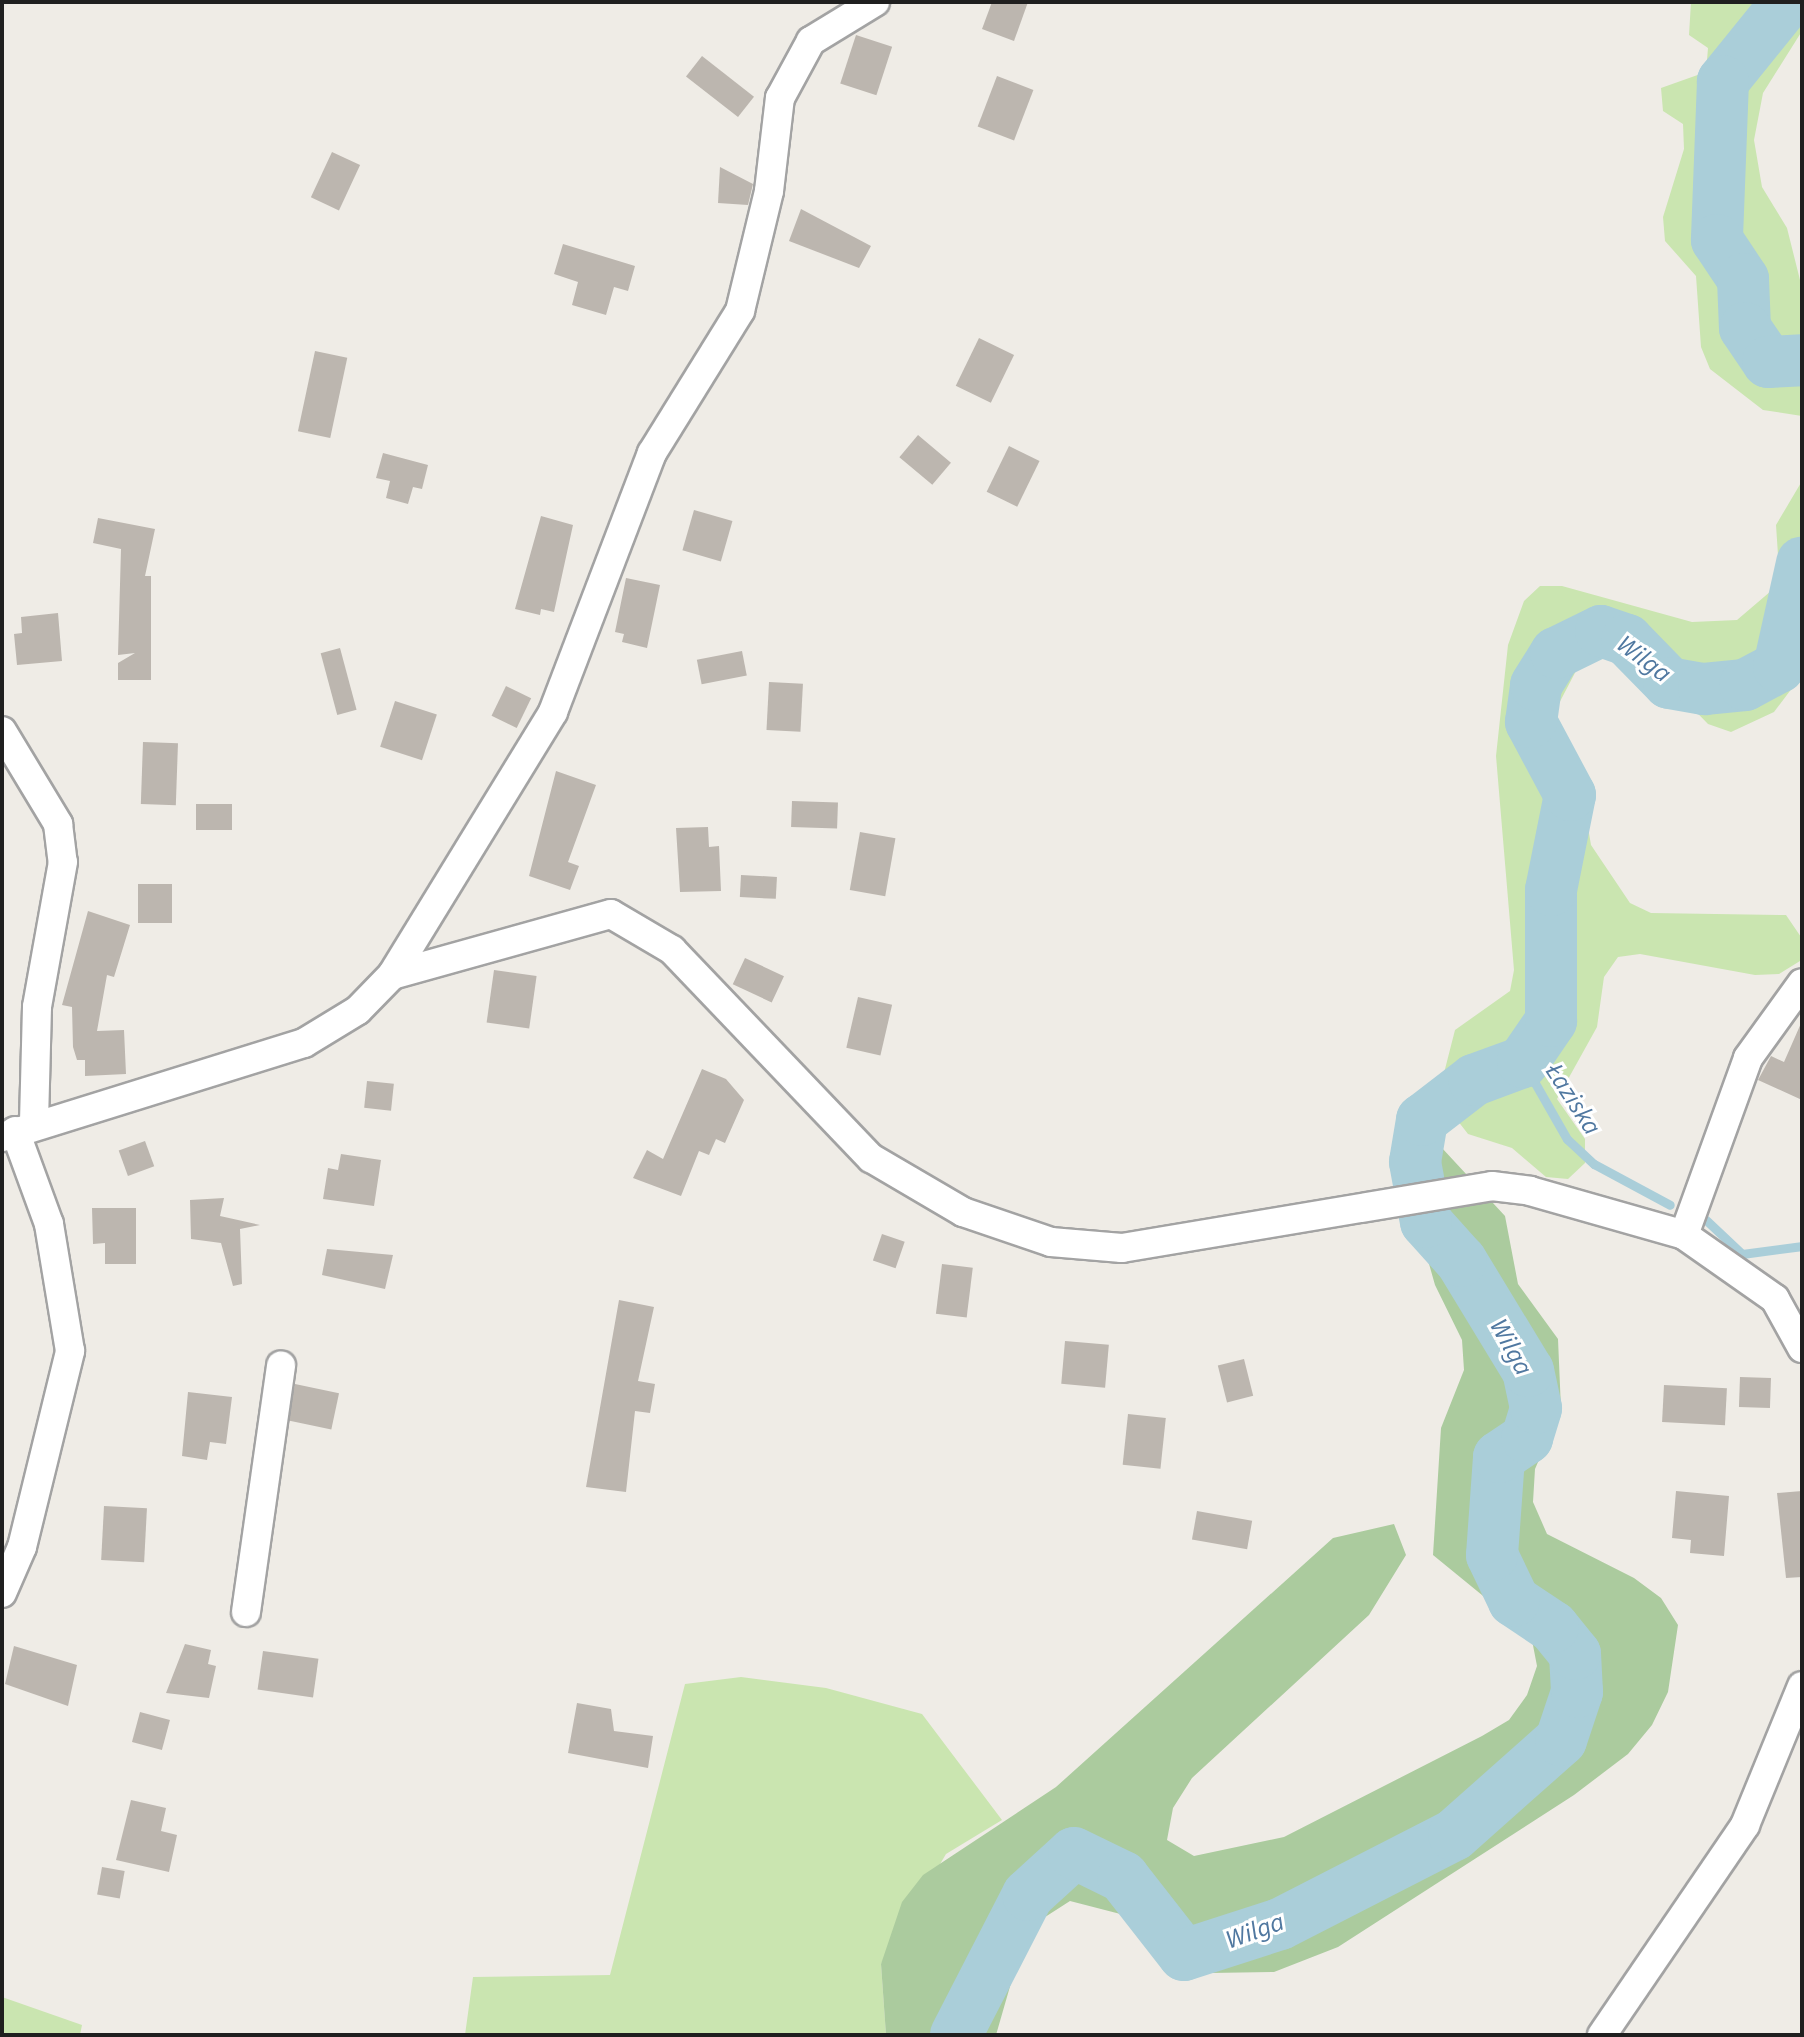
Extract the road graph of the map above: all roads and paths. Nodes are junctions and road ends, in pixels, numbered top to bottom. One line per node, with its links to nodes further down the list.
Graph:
1 (875, 2): 3 (street)
2 (2, 731): 5 (street)
3 (392, 975): 5 (street); 6 (street)
4 (1802, 983): 6 (street)
5 (17, 1131): 9 (street)
6 (1684, 1235): 7 (street)
7 (1802, 1348)
8 (281, 1365): 10 (street)
9 (2, 1593)
10 (246, 1612)
11 (1802, 1686): 12 (street)
12 (1602, 2035)

